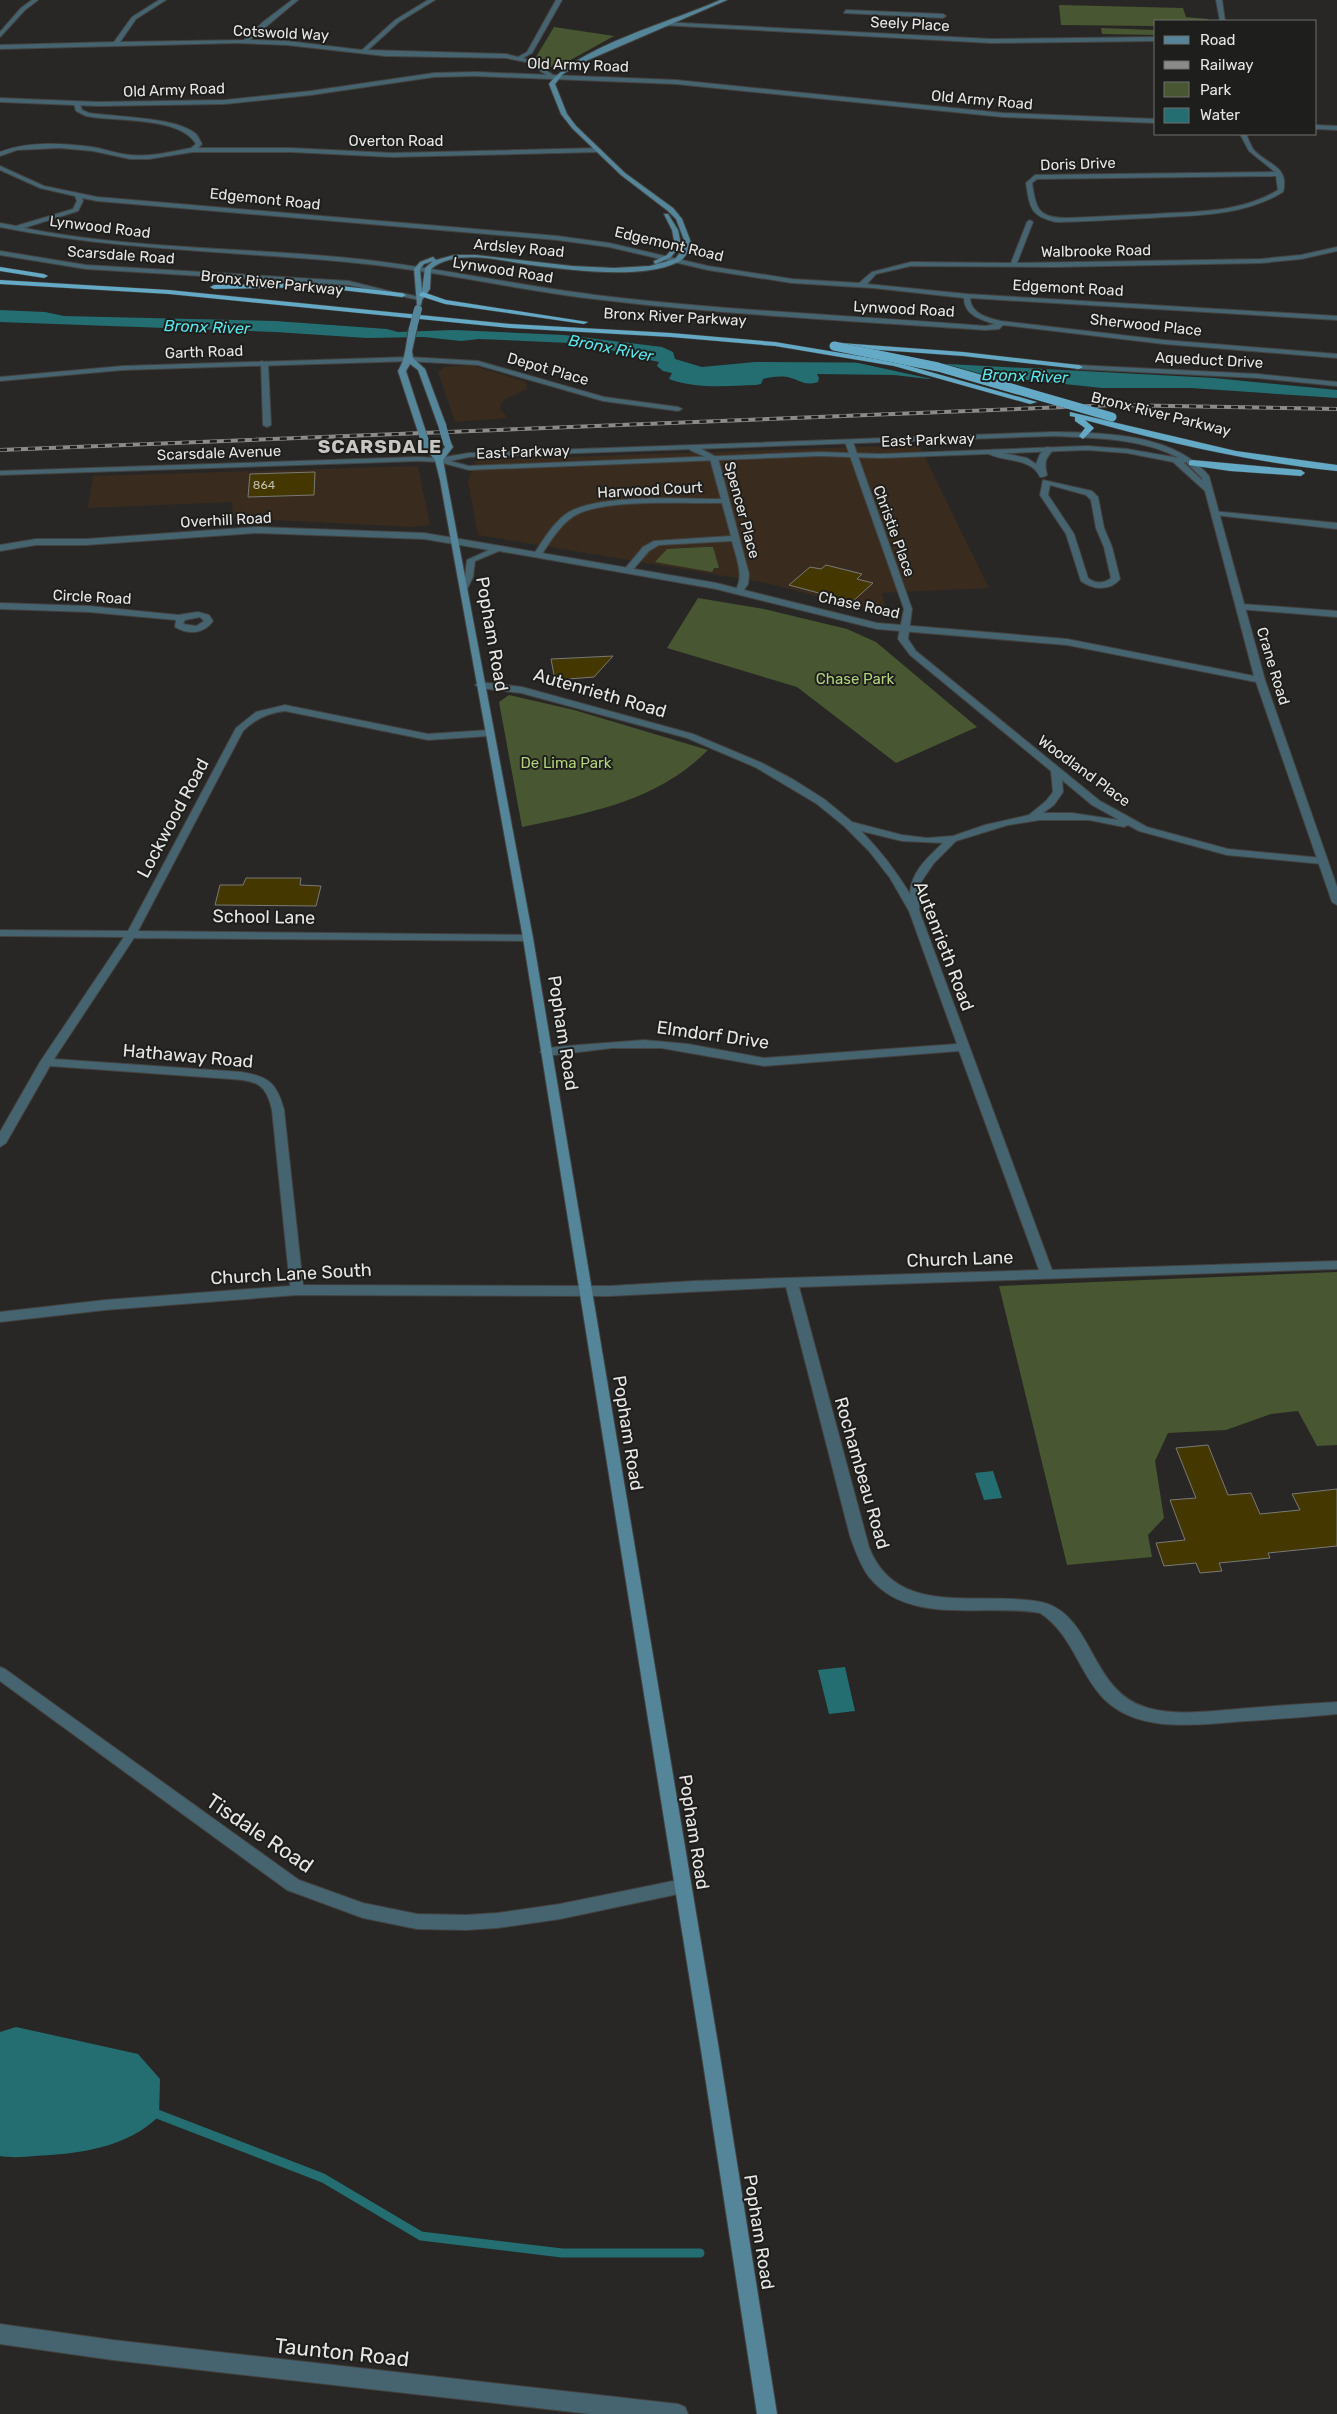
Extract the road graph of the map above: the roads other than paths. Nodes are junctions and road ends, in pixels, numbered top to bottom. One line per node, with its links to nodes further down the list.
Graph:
1 (35, 0): 15 (street)
2 (163, 0): 19 (street)
3 (295, 0): 18 (street)
4 (432, 0): 21 (street)
5 (559, 0): 22 (street)
6 (724, 0): 13 (main road)
7 (1219, 0): 11 (street)
8 (846, 12): 9 (street)
9 (884, 14): 10 (street); 12 (street)
10 (943, 16)
11 (1223, 20)
12 (884, 21)
13 (663, 24): 16 (street, Seely Place); 23 (main road)
14 (885, 28): 16 (street)
15 (0, 35)
16 (885, 35): 17 (street, Seely Place)
17 (1154, 39)
18 (246, 41): 19 (street, Cotswold Way); 21 (street, Cotswold Way)
19 (115, 45): 20 (street, Cotswold Way)
20 (0, 47)
21 (363, 52): 22 (street, Cotswold Way)
22 (520, 58): 23 (street, Cotswold Way)
23 (555, 78): 25 (street, Old Army Road); 26 (street, Old Army Road); 31 (main road)
24 (0, 100): 25 (street, Old Army Road)
25 (77, 104): 30 (street)
26 (1154, 121)
27 (1317, 127): 28 (street)
28 (1337, 128)
29 (1244, 135): 34 (street)
30 (193, 150): 31 (street, Overton Road); 32 (street, Overton Road)
31 (598, 150): 35 (main road)
32 (0, 154)
33 (0, 168): 36 (street, Edgemont Road)
34 (1280, 174): 34 (street, Doris Drive)
35 (640, 187): 45 (main road); 47 (main road)
36 (78, 196): 37 (street, Edgemont Road); 38 (street)
37 (122, 202): 38 (street); 45 (street, Edgemont Road)
38 (83, 208): 41 (street)
39 (1030, 222): 48 (street)
40 (0, 225): 41 (street, Lynwood Road)
41 (15, 229): 49 (street, Lynwood Road)
42 (1337, 249): 43 (street, Walbrooke Road)
43 (1328, 251): 46 (street); 48 (street, Walbrooke Road)
44 (0, 253): 55 (street, Scarsdale Road)
45 (665, 258): 47 (street, Edgemont Road); 49 (main road, Ardsley Road)
46 (1337, 258)
47 (676, 262): 51 (main road, Ardsley Road); 54 (street, Edgemont Road)
48 (1013, 265): 54 (street, Walbrooke Road)
49 (417, 269): 51 (street, Lynwood Road); 56 (main road)
50 (0, 270): 53 (highway, Bronx River Parkway)
51 (427, 271): 56 (main road); 59 (street, Lynwood Road)
52 (0, 282): 62 (highway, Bronx River Parkway)
53 (129, 284): 55 (highway); 60 (highway, Bronx River Parkway)
54 (861, 286): 57 (street, Edgemont Road)
55 (402, 295): 56 (street, Scarsdale Road)
56 (421, 296): 60 (highway); 64 (main road, bridge)
57 (967, 296): 58 (street, Edgemont Road); 59 (street, Sherwood Place)
58 (1337, 318)
59 (1001, 323): 63 (street, Sherwood Place)
60 (670, 330): 61 (highway, Bronx River Parkway)
61 (820, 344): 62 (highway, Bronx River Parkway); 66 (highway)
62 (831, 349): 70 (highway, Bronx River Parkway); 87 (highway, Bronx River Parkway, bridge)
63 (1337, 356)
64 (409, 359): 65 (street, Garth Road); 69 (street, Depot Place); 86 (main road, bridge); 86 (main road, bridge)
65 (264, 363): 67 (street, Garth Road); 71 (street)
66 (1080, 367): 68 (street, Aqueduct Drive)
67 (0, 379)
68 (1337, 384)
69 (678, 409)
70 (1078, 416): 73 (highway); 90 (highway, Bronx River Parkway)
71 (267, 425)
72 (1064, 434): 73 (street, East Parkway); 74 (street, East Parkway); 77 (street)
73 (1084, 436): 78 (street); 82 (street, East Parkway)
74 (849, 442): 75 (street, East Parkway); 83 (street, Christie Place)
75 (726, 447): 76 (street, East Parkway); 85 (street)
76 (693, 448): 80 (street, East Parkway); 84 (street, Spencer Place)
77 (1068, 448): 78 (street, East Parkway); 79 (street, East Parkway)
78 (1081, 448): 82 (street, East Parkway)
79 (1050, 449): 81 (street, East Parkway); 91 (street)
80 (552, 452): 86 (street, East Parkway); 89 (street)
81 (990, 452): 83 (street, East Parkway); 91 (street)
82 (1170, 454): 88 (street, East Parkway); 93 (highway); 96 (street)
83 (853, 455): 85 (street, East Parkway); 112 (street, Christie Place)
84 (714, 458): 85 (street, East Parkway); 89 (street, East Parkway); 97 (street, Spencer Place)
85 (730, 458)
86 (439, 460): 89 (street, East Parkway); 92 (street, Scarsdale Avenue); 101 (main road, Popham Road)
87 (1337, 460)
88 (1192, 463): 93 (highway); 96 (street, Crane Road)
89 (546, 465)
90 (1337, 468)
91 (1041, 470): 95 (street)
92 (0, 473)
93 (1305, 473): 94 (highway)
94 (1337, 476)
95 (1046, 482): 95 (street)
96 (1210, 495): 98 (street, Crane Road)
97 (725, 501): 100 (street, Spencer Place); 104 (street, Harwood Court)
98 (1215, 513): 99 (street); 109 (street, Crane Road)
99 (1337, 526)
100 (735, 538): 105 (street); 107 (street, Spencer Place)
101 (454, 541): 102 (street, Overhill Road); 103 (street, Chase Road); 106 (main road, Popham Road)
102 (0, 548)
103 (498, 549): 104 (street, Chase Road); 106 (street)
104 (537, 555): 105 (street, Chase Road)
105 (627, 571): 107 (street, Chase Road)
106 (464, 587): 114 (main road, Popham Road)
107 (739, 591): 112 (street, Chase Road)
108 (0, 606): 111 (street, Circle Road)
109 (1240, 607): 110 (street); 113 (street, Crane Road)
110 (1337, 614)
111 (181, 618)
112 (904, 629): 113 (street, Chase Road); 116 (street, Woodland Place)
113 (1260, 680): 121 (street, Crane Road)
114 (480, 685): 115 (main road, Popham Road); 118 (street, Autenrieth Road)
115 (489, 733): 125 (street, Lockwood Road); 126 (main road, Popham Road)
116 (1056, 772): 117 (street); 119 (street, Woodland Place)
117 (1033, 816): 119 (street); 120 (street)
118 (848, 823): 120 (street); 123 (street, Autenrieth Road)
119 (1143, 830): 121 (street, Woodland Place)
120 (953, 839): 123 (street)
121 (1322, 861): 122 (street, Crane Road)
122 (1337, 902)
123 (914, 910): 127 (street, Autenrieth Road)
124 (0, 933): 125 (street, School Lane)
125 (132, 933): 126 (street, School Lane); 129 (street, Lockwood Road)
126 (528, 938): 128 (main road, Popham Road)
127 (964, 1047): 128 (street, Elmdorf Drive); 132 (street, Autenrieth Road)
128 (546, 1052): 135 (main road, Popham Road)
129 (46, 1062): 130 (street, Lockwood Road); 134 (street, Hathaway Road)
130 (0, 1144)
131 (1337, 1265): 132 (street, Church Lane)
132 (1047, 1274): 133 (street, Church Lane)
133 (792, 1284): 135 (street, Church Lane); 138 (street, Rochambeau Road)
134 (297, 1290): 135 (street, Church Lane South); 136 (street, Church Lane South)
135 (584, 1291): 139 (main road, Popham Road)
136 (0, 1317)
137 (0, 1673): 139 (street, Tisdale Road)
138 (1337, 1708)
139 (683, 1886): 142 (main road, Popham Road)
140 (0, 2334): 141 (street, Taunton Road)
141 (678, 2414)
142 (767, 2414)

